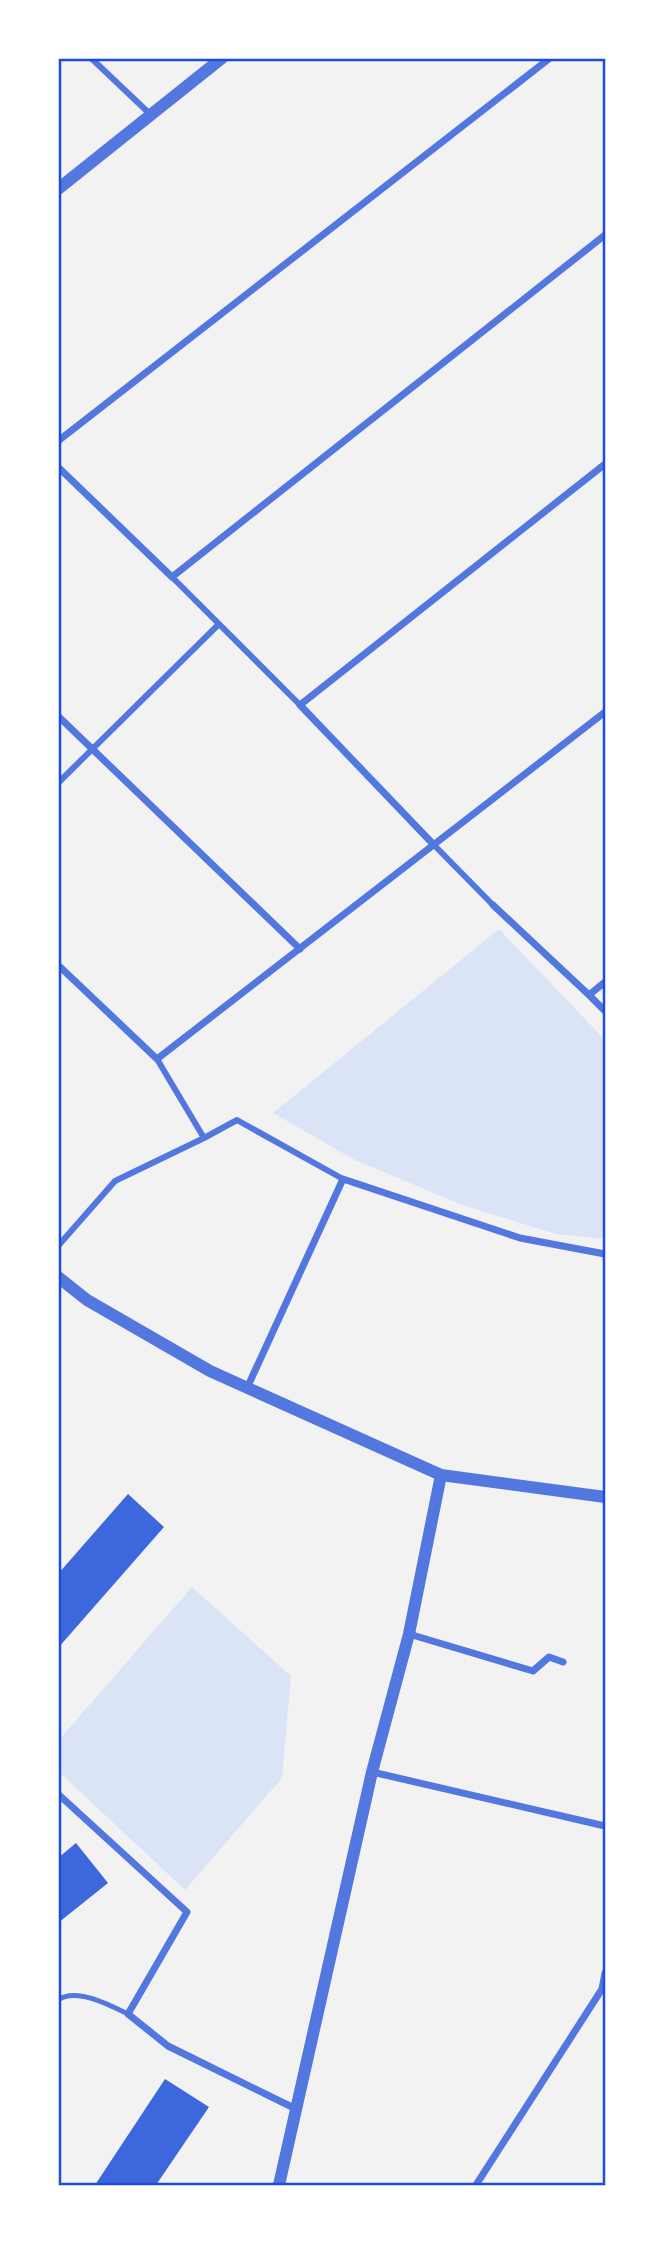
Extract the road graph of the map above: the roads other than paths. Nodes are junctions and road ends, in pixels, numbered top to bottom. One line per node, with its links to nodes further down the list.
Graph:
1 (90, 58): 4 (street)
2 (222, 58): 4 (street)
3 (550, 58): 7 (street)
4 (151, 115): 5 (street)
5 (58, 189)
6 (605, 235): 10 (street)
7 (58, 441)
8 (605, 464): 12 (street)
9 (58, 467): 10 (street)
10 (172, 577): 11 (street)
11 (219, 624): 12 (street); 15 (street)
12 (300, 705): 17 (street)
13 (605, 712): 17 (street)
14 (58, 716): 15 (street)
15 (92, 749): 16 (street); 19 (street)
16 (58, 783)
17 (434, 845): 18 (street); 19 (street)
18 (493, 905): 22 (street)
19 (300, 949): 24 (street)
20 (58, 965): 24 (street)
21 (605, 982): 22 (street)
22 (589, 995): 23 (street)
23 (605, 1011)
24 (157, 1059): 25 (street)
25 (204, 1138): 26 (street); 27 (street)
26 (343, 1179): 28 (street); 30 (street)
27 (58, 1247)
28 (605, 1254)
29 (58, 1277): 30 (street)
30 (247, 1388): 31 (street)
31 (441, 1475): 32 (street); 33 (street)
32 (605, 1497)
33 (409, 1633): 34 (street); 35 (street)
34 (563, 1662)
35 (372, 1772): 37 (street); 41 (street)
36 (58, 1794): 40 (street)
37 (605, 1826)
38 (605, 1973): 43 (street)
39 (58, 2000): 40 (lane)
40 (128, 2014): 41 (street)
41 (296, 2109): 42 (street)
42 (279, 2185)
43 (476, 2185)

